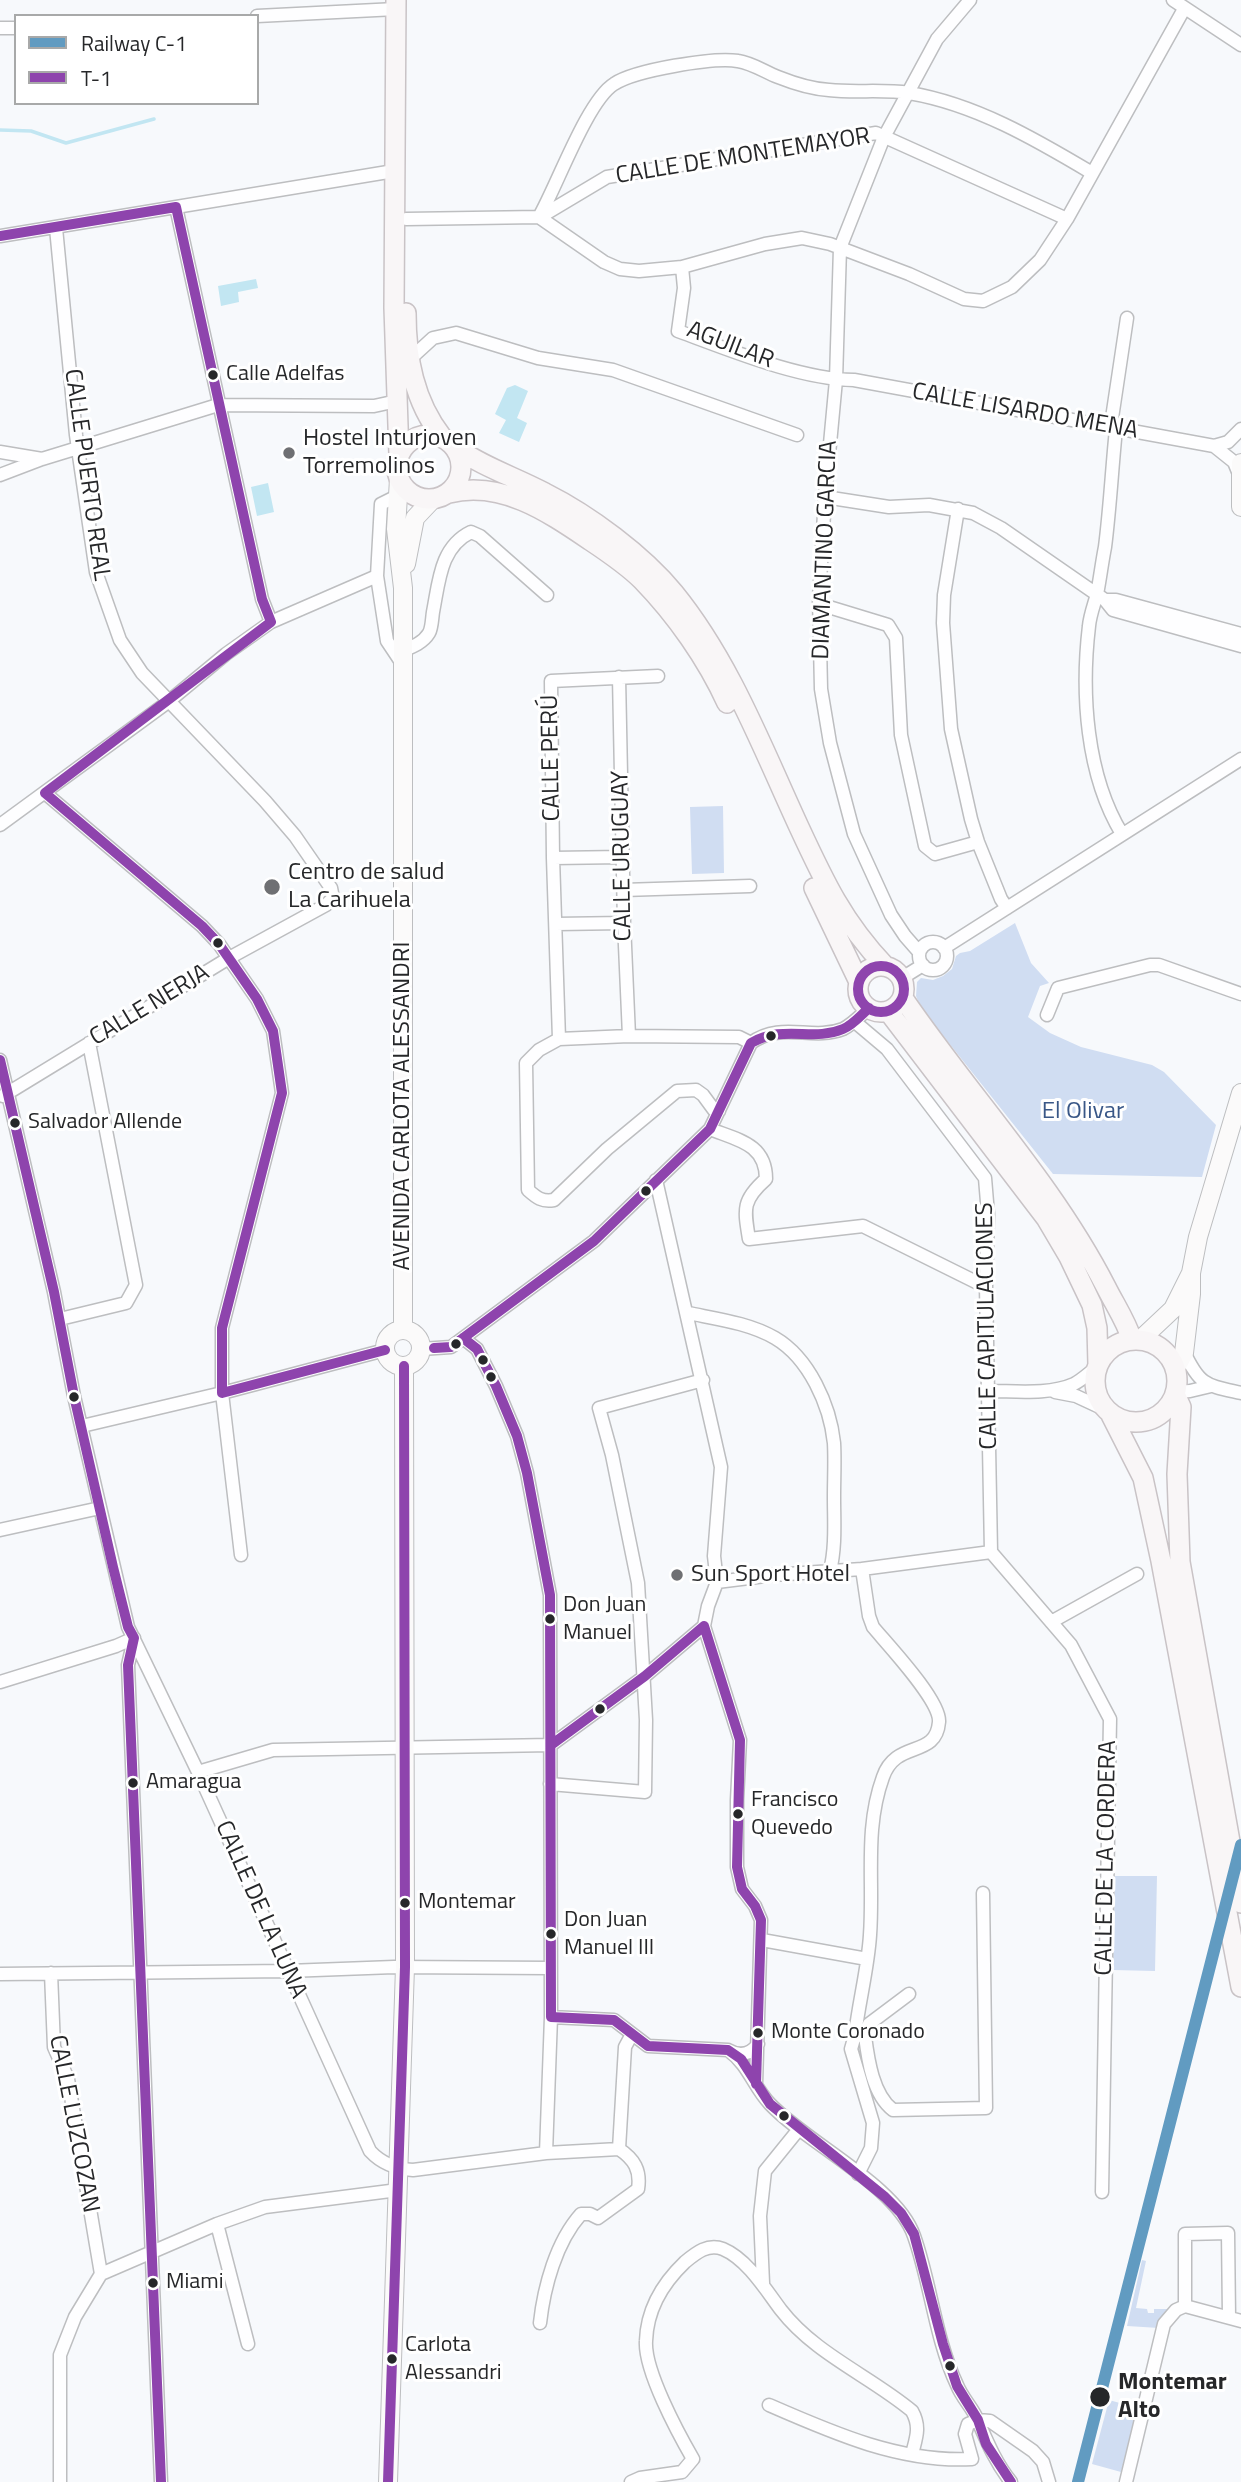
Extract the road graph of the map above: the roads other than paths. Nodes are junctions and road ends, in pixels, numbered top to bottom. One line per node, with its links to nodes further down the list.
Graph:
1 (970, 0): 7 (street, DIAMANTINO GARCIA)
2 (1173, 0): 4 (street)
3 (400, 3): 5 (street); 8 (main road)
4 (1184, 9): 6 (street); 11 (street)
5 (259, 16)
6 (1241, 45)
7 (909, 93): 9 (street, DIAMANTINO GARCIA); 11 (street); 13 (street)
8 (401, 100): 10 (main road); 14 (main road)
9 (884, 137): 13 (street, CALLE DE MONTEMAYOR); 15 (street, CALLE DE MONTEMAYOR); 18 (street, DIAMANTINO GARCIA)
10 (394, 171): 12 (street); 25 (main road)
11 (1092, 173): 15 (street)
12 (176, 206): 16 (street); 26 (street)
13 (539, 217): 14 (street); 19 (street)
14 (406, 219): 21 (main road)
15 (1067, 219): 18 (street)
16 (56, 228): 17 (street); 32 (street, CALLE PUERTO REAL)
17 (0, 236)
18 (840, 248): 19 (street); 24 (street, DIAMANTINO GARCIA)
19 (682, 267): 24 (street, AGUILAR)
20 (1127, 318): 27 (street)
21 (406, 319): 22 (street); 23 (main road)
22 (433, 338): 23 (street); 29 (street)
23 (410, 359): 30 (main road)
24 (836, 380): 27 (street, CALLE LISARDO MENA); 40 (street, DIAMANTINO GARCIA)
25 (397, 401): 26 (street); 34 (main road)
26 (218, 405): 32 (street); 48 (street)
27 (1116, 429): 31 (street, CALLE LISARDO MENA); 46 (street)
28 (1241, 429): 31 (street)
29 (797, 435)
30 (448, 442): 34 (main road); 39 (main road); 70 (main road)
31 (1214, 446): 36 (street)
32 (78, 448): 35 (street); 54 (street, CALLE PUERTO REAL)
33 (0, 452): 35 (street)
34 (399, 455): 38 (main road)
35 (42, 459): 37 (street)
36 (1240, 469): 41 (main road)
37 (0, 475)
38 (398, 488): 39 (main road); 43 (street); 44 (main road, AVENIDA CARLOTA ALESSANDRI)
39 (440, 497): 44 (main road, AVENIDA CARLOTA ALESSANDRI); 72 (main road)
40 (825, 497): 42 (street); 47 (street, DIAMANTINO GARCIA)
41 (1241, 507)
42 (958, 509): 46 (street); 59 (street)
43 (377, 576): 48 (street); 51 (street)
44 (403, 588): 51 (main road, AVENIDA CARLOTA ALESSANDRI)
45 (547, 595): 51 (street)
46 (1101, 598): 49 (street); 50 (street); 58 (street)
47 (819, 604): 59 (street); 69 (street, DIAMANTINO GARCIA)
48 (271, 622): 54 (street)
49 (1241, 634)
50 (1241, 646)
51 (402, 658): 91 (main road, AVENIDA CARLOTA ALESSANDRI)
52 (659, 676): 53 (street, CALLE PERÚ)
53 (619, 677): 60 (street, CALLE URUGUAY); 61 (street, CALLE PERÚ)
54 (168, 702): 56 (street); 68 (street, CALLE NERJA)
55 (1241, 760): 58 (street)
56 (45, 793): 57 (street); 68 (street)
57 (0, 825)
58 (1122, 834): 64 (street)
59 (978, 842): 64 (street)
60 (622, 857): 61 (street); 63 (street, CALLE URUGUAY)
61 (553, 858): 66 (street, CALLE PERÚ)
62 (750, 886): 63 (street)
63 (623, 890): 65 (street, CALLE URUGUAY)
64 (1007, 908): 67 (street)
65 (624, 923): 66 (street); 76 (street, CALLE URUGUAY)
66 (556, 924): 77 (street, CALLE PERÚ)
67 (944, 948): 69 (street); 69 (street)
68 (229, 958): 78 (street, CALLE NERJA); 103 (street)
69 (921, 959): 71 (street)
70 (885, 966): 71 (main road); 72 (main road)
71 (902, 978): 74 (main road)
72 (859, 982): 74 (main road)
73 (1241, 994): 75 (street)
74 (879, 1010): 79 (street); 88 (street, CALLE CAPITULACIONES); 93 (main road); 97 (main road)
75 (1047, 1015)
76 (629, 1035): 77 (street); 79 (street)
77 (559, 1039): 83 (street)
78 (89, 1043): 82 (street, CALLE NERJA); 90 (street)
79 (751, 1043): 83 (street)
80 (0, 1060): 82 (street, CALLE DE LA LUNA)
81 (1241, 1093): 85 (main road)
82 (4, 1096): 90 (street, CALLE DE LA LUNA)
83 (719, 1111): 84 (street)
84 (710, 1129): 86 (street); 88 (street)
85 (1234, 1144): 87 (main road)
86 (656, 1180): 89 (street); 92 (street)
87 (1191, 1273): 93 (main road); 98 (main road)
88 (986, 1287): 102 (street, CALLE CAPITULACIONES)
89 (688, 1313): 99 (street); 112 (street)
90 (60, 1319): 106 (street, CALLE DE LA LUNA)
91 (403, 1330): 94 (main road); 95 (main road)
92 (463, 1338): 94 (street); 120 (street)
93 (1136, 1340): 97 (main road); 98 (main road)
94 (421, 1349): 96 (main road)
95 (385, 1350): 96 (main road); 103 (street)
96 (404, 1366): 121 (main road)
97 (1097, 1366): 101 (street); 105 (main road)
98 (1180, 1376): 100 (street); 100 (street); 105 (main road); 125 (main road)
99 (702, 1380): 114 (street); 118 (street)
100 (1211, 1386): 104 (street)
101 (1048, 1390): 102 (street); 105 (street)
102 (989, 1391): 109 (street, CALLE CAPITULACIONES)
103 (222, 1393): 106 (street); 110 (street)
104 (1241, 1394)
105 (1108, 1412): 134 (main road)
106 (82, 1426): 107 (street, CALLE DE LA LUNA)
107 (100, 1508): 108 (street); 117 (street, CALLE DE LA LUNA)
108 (0, 1530)
109 (991, 1552): 111 (street); 115 (street, CALLE DE LA CORDERA)
110 (240, 1555)
111 (862, 1569): 112 (street); 127 (street)
112 (830, 1571): 114 (street)
113 (1137, 1574): 115 (street)
114 (717, 1582): 116 (street)
115 (1051, 1622): 148 (street, CALLE DE LA CORDERA)
116 (704, 1626): 118 (street); 126 (street)
117 (134, 1638): 119 (street); 122 (street, CALLE DE LA LUNA); 130 (street)
118 (645, 1676): 120 (street); 123 (street)
119 (0, 1682)
120 (551, 1745): 121 (street); 123 (street)
121 (405, 1747): 122 (street); 128 (main road)
122 (198, 1772): 131 (street, CALLE DE LA LUNA)
123 (550, 1784): 129 (street)
124 (983, 1893): 138 (street)
125 (1241, 1903)
126 (762, 1940): 127 (street); 139 (street)
127 (867, 1959): 138 (street)
128 (405, 1967): 129 (street); 131 (street); 145 (main road)
129 (550, 1968): 136 (street)
130 (142, 1971): 131 (street); 132 (street); 150 (street)
131 (288, 1971): 145 (street, CALLE DE LA LUNA)
132 (51, 1972): 133 (street); 151 (street, CALLE LUZCOZAN)
133 (0, 1974)
134 (1241, 1987)
135 (909, 1994): 138 (street)
136 (551, 2017): 137 (street); 144 (street)
137 (632, 2034): 140 (street); 143 (street)
138 (860, 2035): 146 (street)
139 (758, 2044): 140 (street); 141 (street)
140 (728, 2050): 141 (street)
141 (757, 2084): 142 (street)
142 (799, 2129): 146 (street); 152 (street)
143 (619, 2149): 144 (street); 155 (street)
144 (546, 2153): 145 (street)
145 (398, 2169): 147 (main road)
146 (858, 2174): 158 (street)
147 (398, 2190): 149 (street); 162 (main road)
148 (1102, 2192)
149 (217, 2224): 150 (street); 156 (street)
150 (152, 2252): 151 (street); 161 (street)
151 (101, 2274): 160 (street)
152 (763, 2283): 159 (street); 163 (street)
153 (1185, 2306): 154 (street); 154 (street); 166 (street)
154 (1235, 2319)
155 (540, 2323)
156 (248, 2344)
157 (769, 2405): 159 (street)
158 (978, 2420): 159 (street); 164 (street); 165 (street)
159 (912, 2454)
160 (60, 2482)
161 (162, 2482)
162 (388, 2482)
163 (631, 2482)
164 (1011, 2482)
165 (1049, 2482)
166 (1126, 2482)

